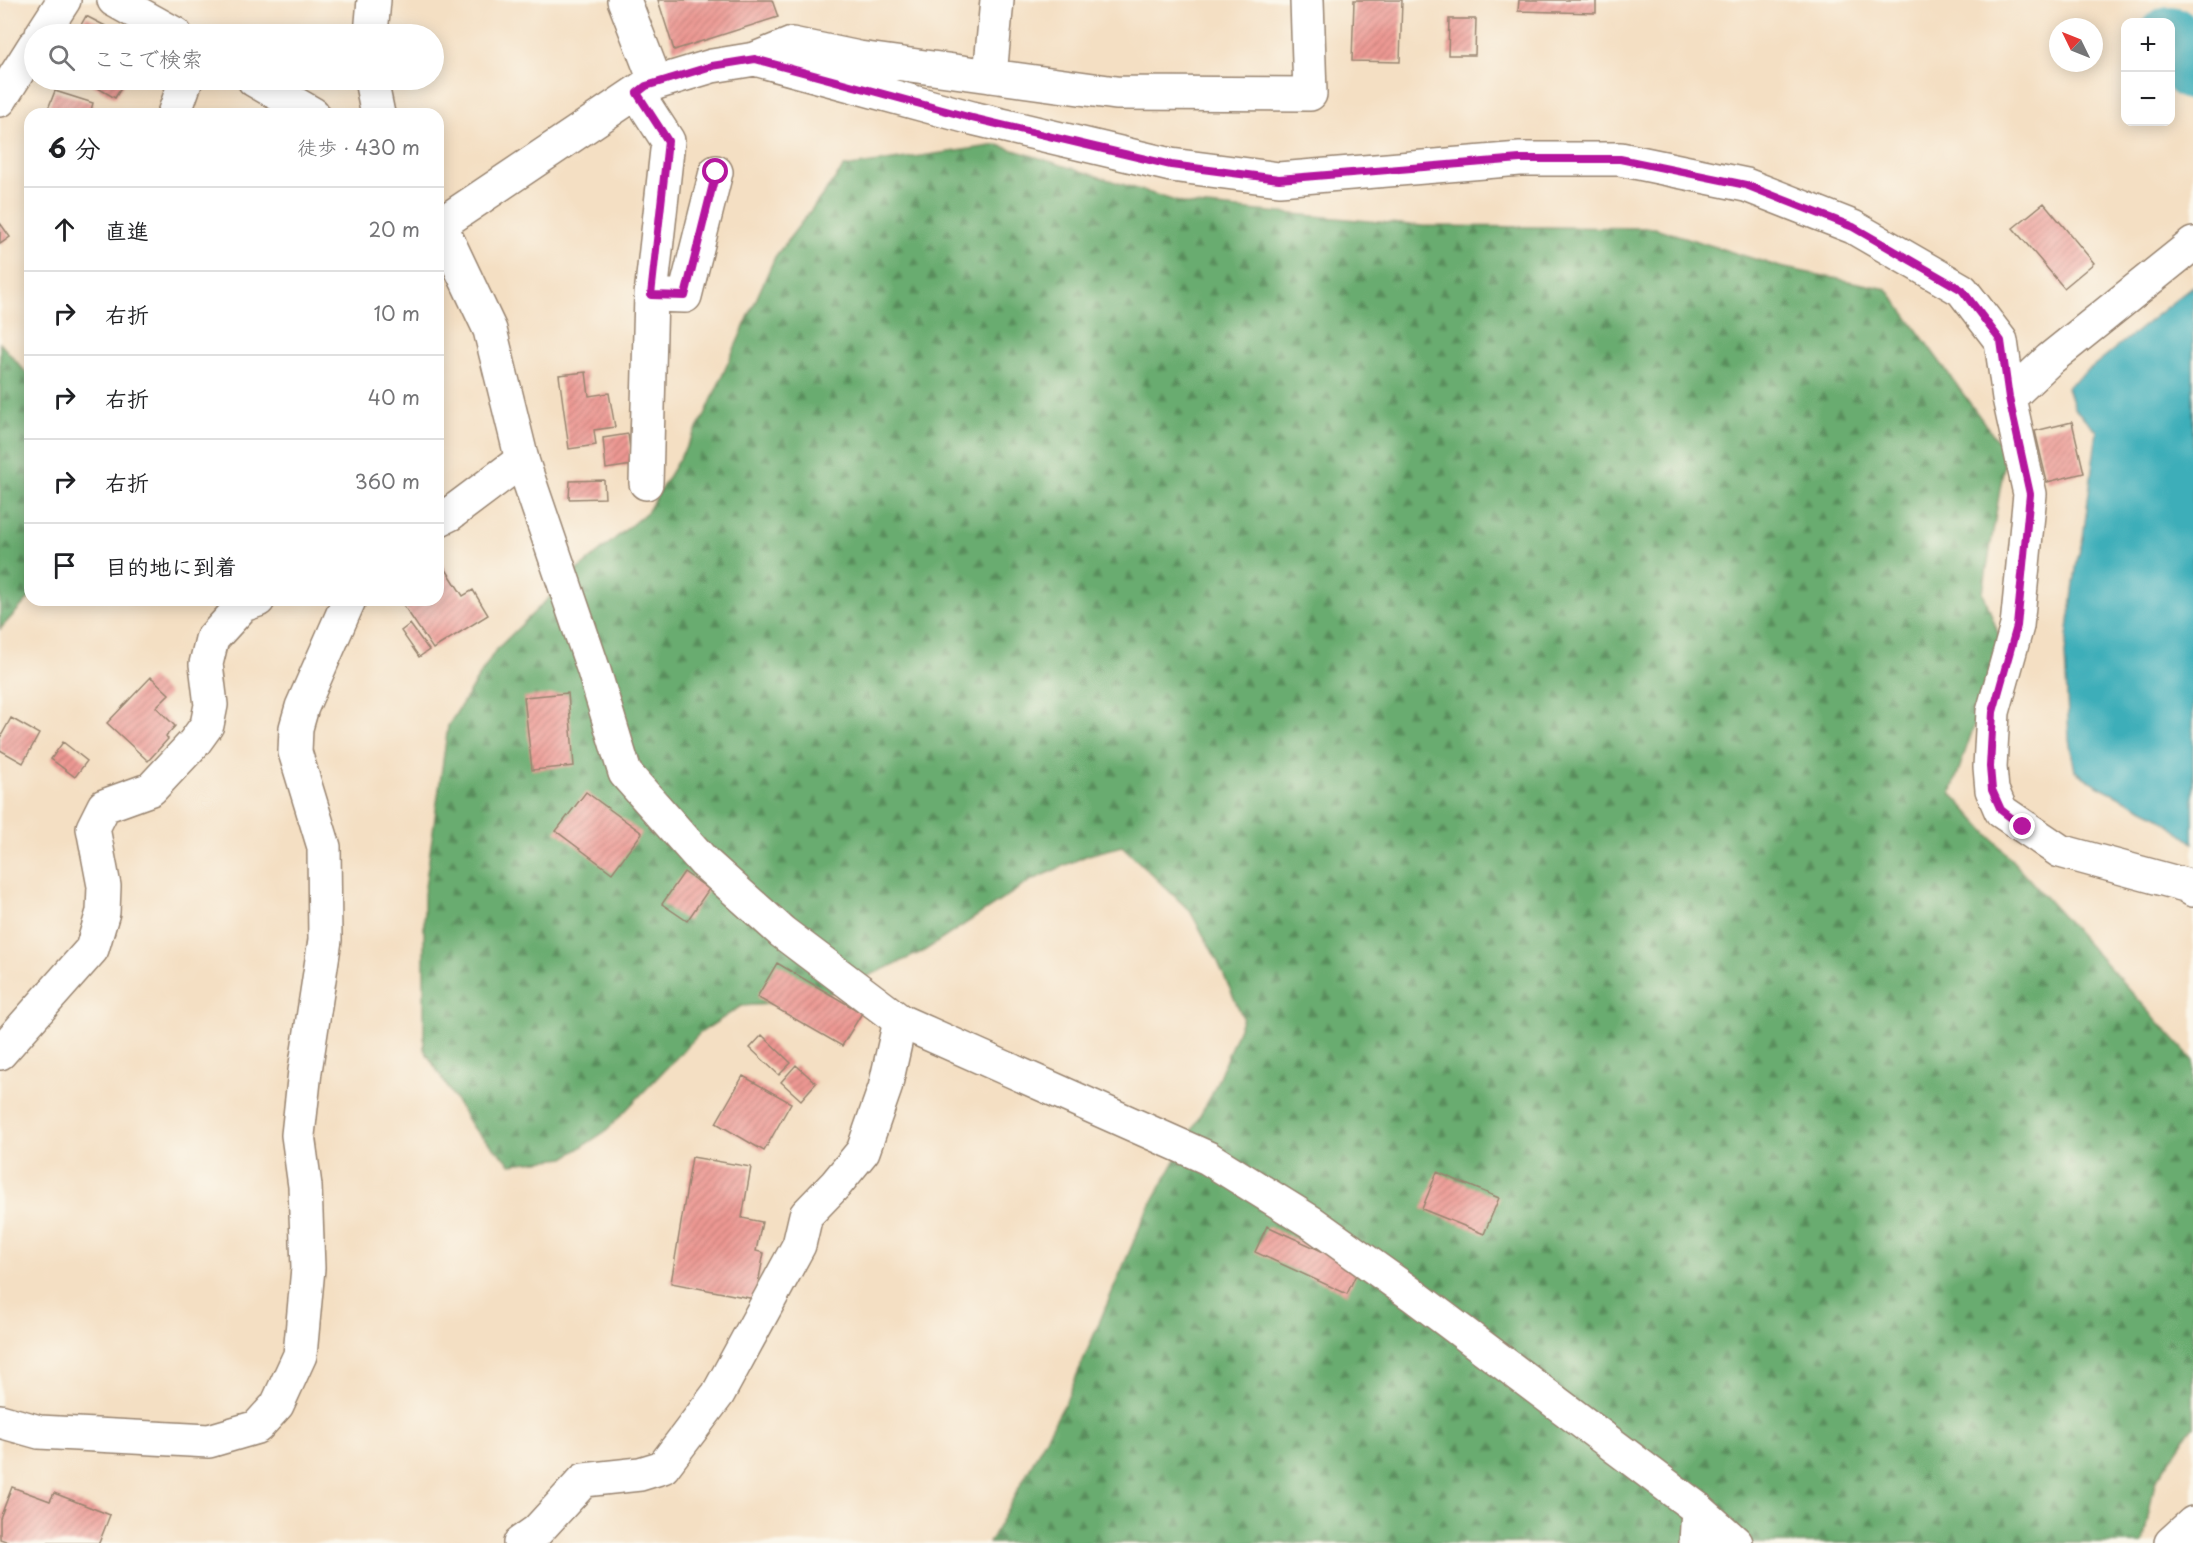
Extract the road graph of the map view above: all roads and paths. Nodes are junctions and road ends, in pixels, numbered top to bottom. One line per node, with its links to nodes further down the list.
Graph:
1 (64, 0): 7 (street)
2 (114, 0): 8 (street)
3 (374, 0): 9 (street)
4 (624, 0): 13 (street)
5 (998, 0): 12 (street)
6 (1307, 0): 12 (street)
7 (48, 24)
8 (157, 24)
9 (372, 24)
10 (755, 59): 12 (street); 13 (street); 26 (street)
11 (24, 62): 17 (street)
12 (990, 76)
13 (647, 88): 22 (street); 25 (street)
14 (182, 90): 18 (street)
15 (271, 90): 19 (street)
16 (373, 90): 20 (street)
17 (0, 100)
18 (176, 108)
19 (303, 108)
20 (377, 108)
21 (716, 172): 25 (street)
22 (444, 219)
23 (444, 231): 27 (street)
24 (2193, 244): 26 (street)
25 (651, 295): 28 (street)
26 (2009, 398): 32 (street)
27 (522, 460): 29 (street); 33 (street)
28 (646, 483)
29 (444, 517)
30 (242, 606): 34 (street)
31 (346, 606): 35 (street)
32 (2193, 890)
33 (900, 1021): 36 (street); 38 (street)
34 (0, 1053)
35 (0, 1421)
36 (1698, 1509): 39 (street); 40 (street)
37 (2193, 1523): 41 (street)
38 (520, 1543)
39 (1696, 1543)
40 (1736, 1543)
41 (2171, 1543)

